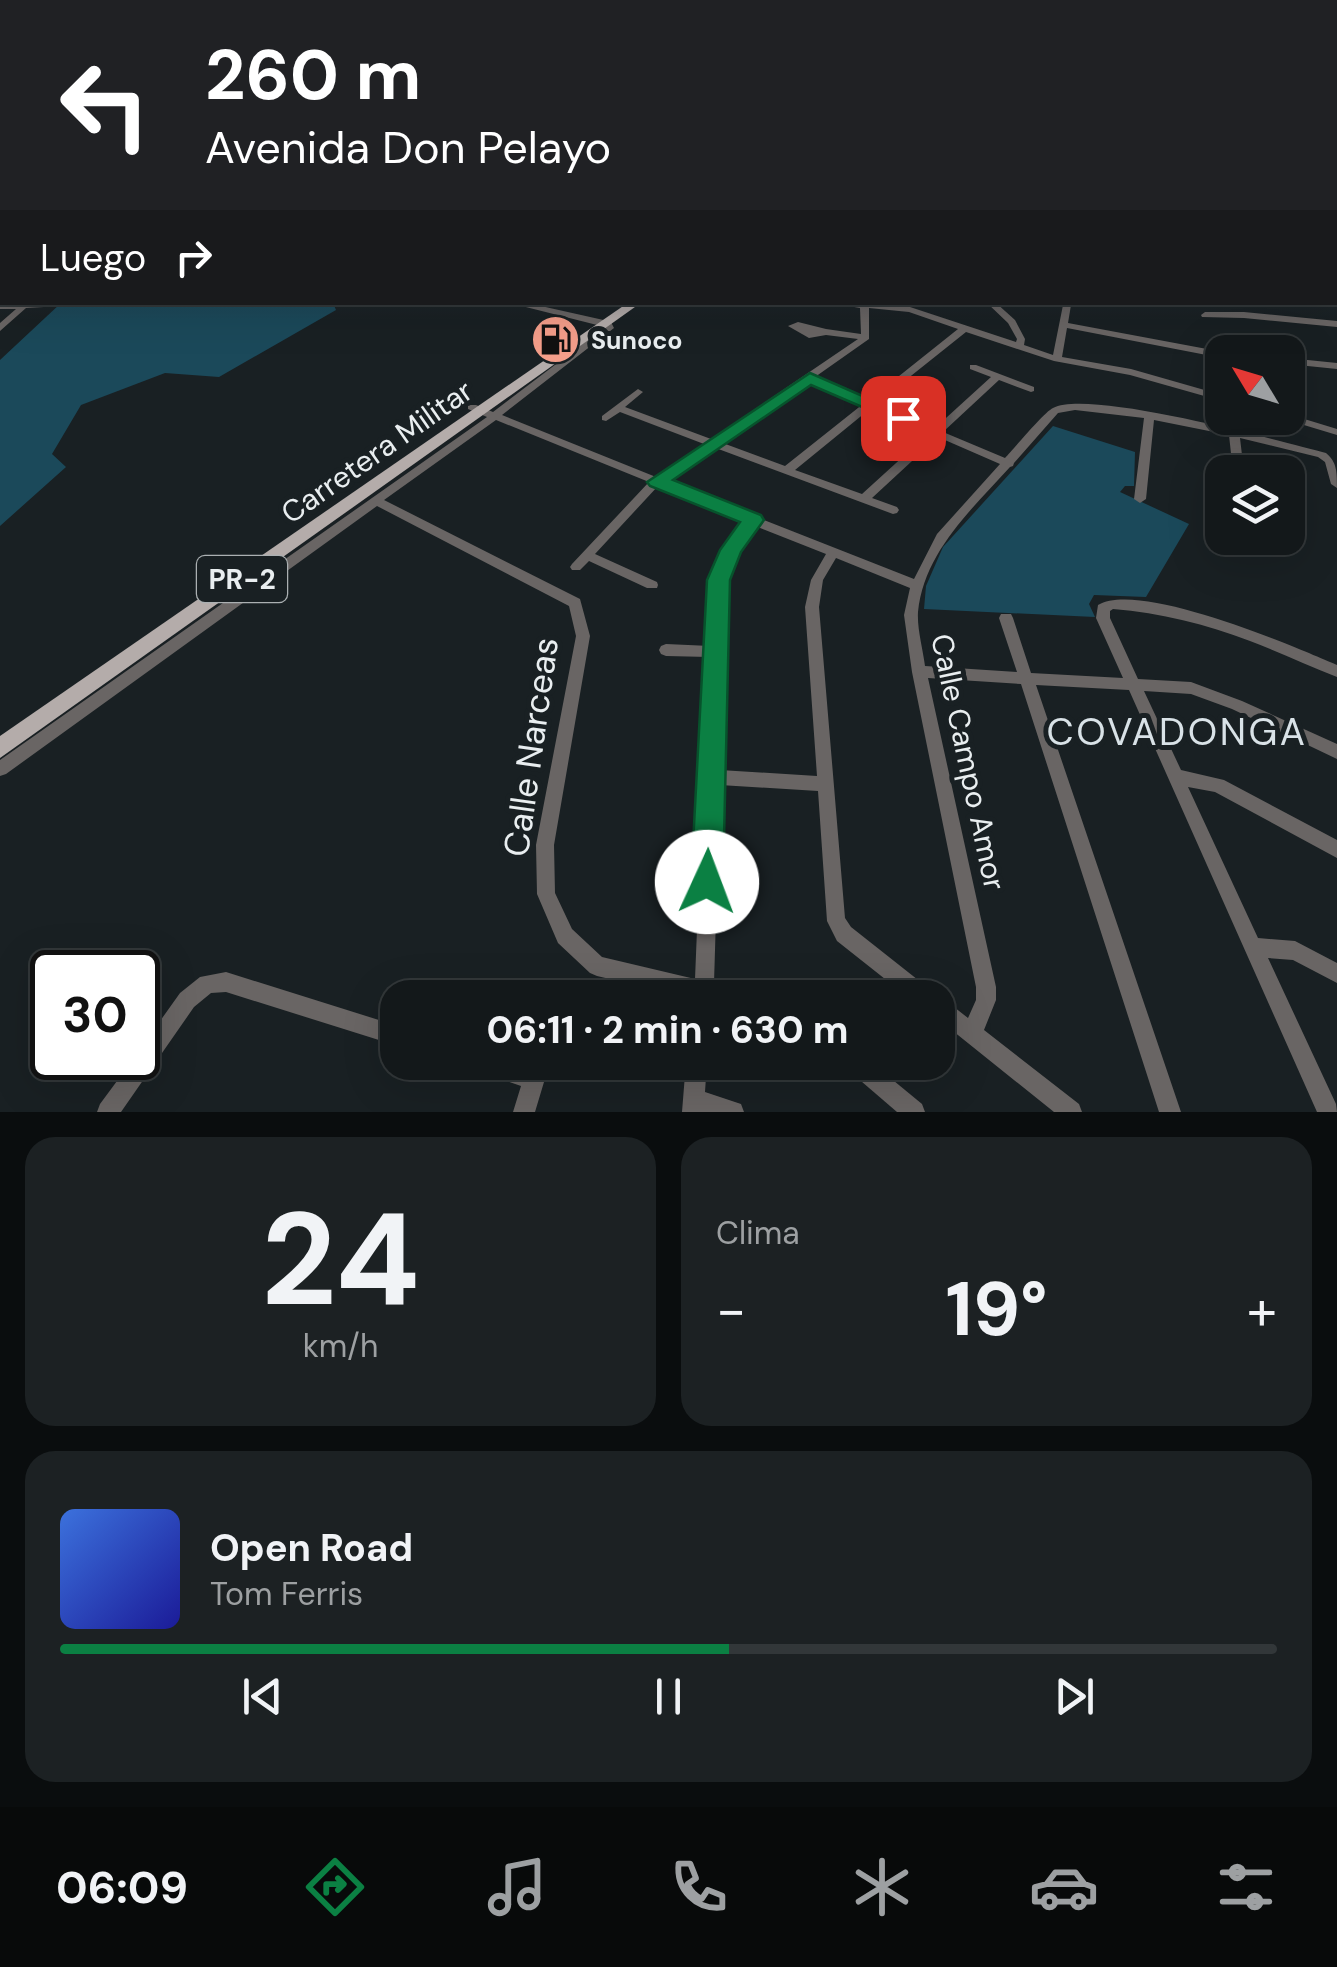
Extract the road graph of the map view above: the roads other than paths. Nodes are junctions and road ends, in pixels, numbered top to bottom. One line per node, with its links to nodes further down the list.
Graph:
1 (1, 305): 9 (street)
2 (34, 305): 9 (street)
3 (524, 305): 11 (street)
4 (621, 305): 11 (main road, Carretera Militar / PR-2)
5 (632, 305): 11 (main road, Carretera Militar / PR-2)
6 (864, 305): 15 (street); 17 (street)
7 (993, 305): 18 (street)
8 (1067, 305): 12 (street)
9 (25, 306): 14 (street)
10 (1205, 315): 13 (street)
11 (602, 322): 31 (main road, Carretera Militar / PR-2); 31 (street)
12 (1062, 324): 19 (street); 20 (street)
13 (1337, 324)
14 (1, 326)
15 (965, 328): 18 (street); 29 (street)
16 (826, 332): 17 (street)
17 (866, 337): 25 (street)
18 (1020, 347): 20 (street)
19 (1205, 352)
20 (1057, 359): 28 (street)
21 (1305, 362): 22 (street)
22 (1337, 366)
23 (973, 367): 24 (street)
24 (998, 376): 26 (street); 36 (street)
25 (810, 378): 29 (street); 39 (street)
26 (1030, 389)
27 (638, 392): 30 (street)
28 (1205, 393)
29 (870, 404): 36 (street); 41 (street)
30 (618, 408): 33 (street); 39 (street)
31 (484, 411): 42 (street); 44 (main road, Carretera Militar / PR-2); 44 (street); 61 (main road, Carretera Militar / PR-2)
32 (1149, 416): 35 (street, Calle Campo Amor); 40 (street, Calle Campo Amor); 46 (street)
33 (606, 418)
34 (1305, 422): 37 (street)
35 (1205, 428)
36 (936, 432): 40 (street); 45 (street)
37 (1337, 432)
38 (1238, 435): 43 (street, Calle Campo Amor)
39 (715, 444): 41 (street); 42 (street)
40 (1009, 464): 53 (street, Calle Campo Amor)
41 (787, 470): 45 (street)
42 (657, 482): 48 (street); 50 (street)
43 (1337, 484)
44 (365, 499): 62 (main road, Carretera Militar / PR-2); 64 (street); 71 (street, Calle Narceas)
45 (864, 499): 47 (street)
46 (1140, 499)
47 (893, 510)
48 (753, 520): 49 (street); 56 (street)
49 (833, 552): 53 (street); 67 (street)
50 (588, 556): 51 (street); 52 (street)
51 (576, 567)
52 (652, 585)
53 (917, 586): 57 (street, Calle Campo Amor)
54 (1006, 618): 59 (street)
55 (666, 650): 56 (street)
56 (714, 652): 65 (street)
57 (919, 672): 59 (street); 76 (street, Calle Campo Amor)
58 (1337, 672): 60 (street)
59 (1026, 678): 60 (street); 86 (street)
60 (1134, 682): 63 (street); 66 (street)
61 (0, 734)
62 (0, 748)
63 (1337, 752)
64 (0, 769)
65 (710, 777): 67 (street); 72 (street)
66 (1178, 777): 68 (street); 69 (street)
67 (824, 784): 73 (street)
68 (1337, 849)
69 (1254, 947): 70 (street); 87 (street)
70 (1337, 973)
71 (665, 980)
72 (704, 980)
73 (903, 980)
74 (955, 1021): 76 (street)
75 (380, 1030): 82 (street)
76 (972, 1034): 85 (street)
77 (534, 1080): 83 (street)
78 (696, 1080): 80 (street)
79 (875, 1080): 81 (street)
80 (694, 1105): 84 (street)
81 (909, 1110)
82 (108, 1112)
83 (524, 1112)
84 (733, 1112)
85 (1071, 1112)
86 (1170, 1112)
87 (1328, 1112)

